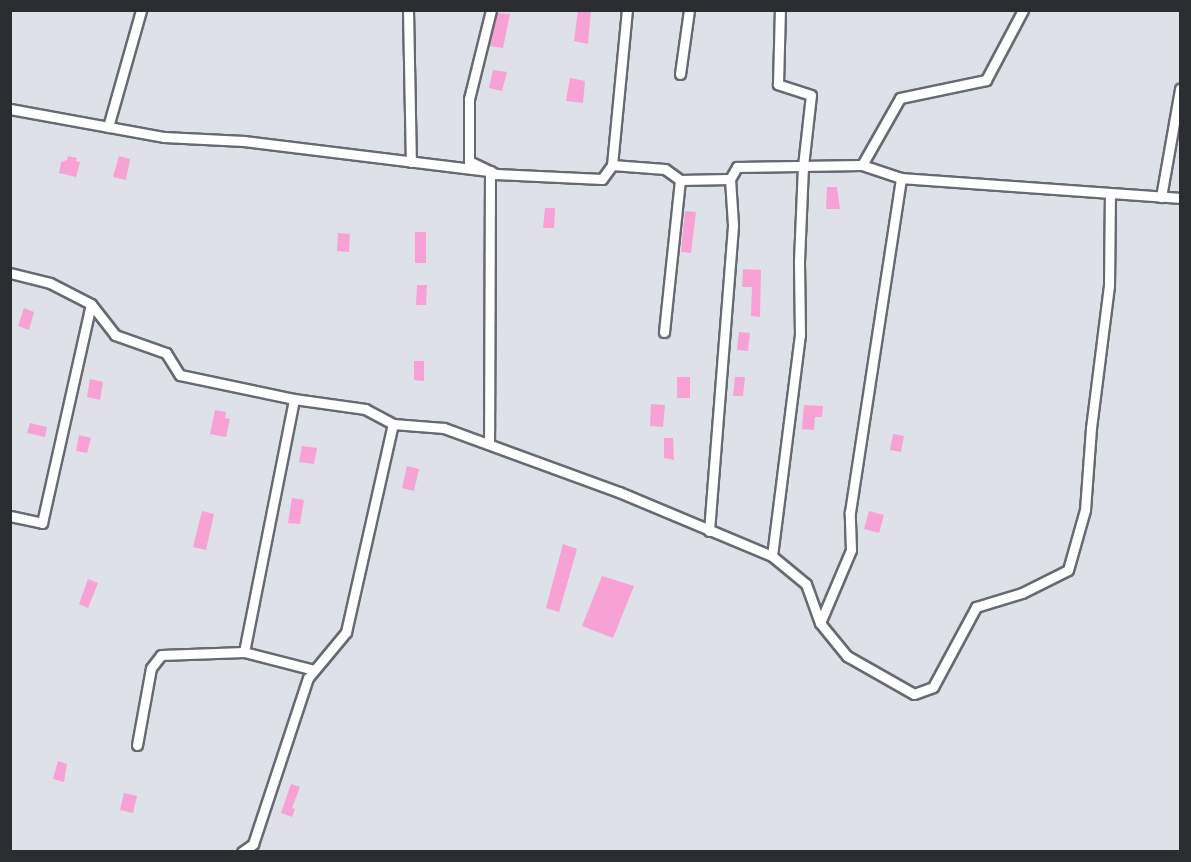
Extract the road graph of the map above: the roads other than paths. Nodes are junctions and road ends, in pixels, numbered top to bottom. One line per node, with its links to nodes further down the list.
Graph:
1 (141, 10): 11 (street)
2 (408, 10): 12 (street)
3 (491, 10): 16 (street)
4 (627, 10): 13 (street)
5 (689, 10): 8 (street)
6 (780, 10): 15 (street)
7 (1023, 10): 14 (street)
8 (680, 74)
9 (1180, 89): 21 (street)
10 (10, 109): 11 (street)
11 (108, 127): 12 (street)
12 (411, 162): 16 (street)
13 (612, 165): 16 (street); 19 (street)
14 (862, 165): 15 (street); 17 (street)
15 (803, 166): 18 (street); 31 (street)
16 (490, 171): 28 (street)
17 (901, 178): 20 (street); 32 (street)
18 (730, 179): 19 (street); 30 (street)
19 (680, 180): 25 (street)
20 (1110, 193): 21 (street); 32 (street)
21 (1161, 197): 22 (street)
22 (1180, 198)
23 (10, 273): 24 (street)
24 (91, 304): 26 (street); 29 (street)
25 (664, 332)
26 (294, 399): 27 (street); 33 (street)
27 (393, 424): 28 (street); 34 (street)
28 (489, 443): 30 (street)
29 (10, 516)
30 (709, 531): 31 (street)
31 (772, 556): 32 (street)
32 (819, 623)
33 (244, 652): 34 (street); 35 (street)
34 (314, 670): 36 (street)
35 (137, 745)
36 (242, 852)

